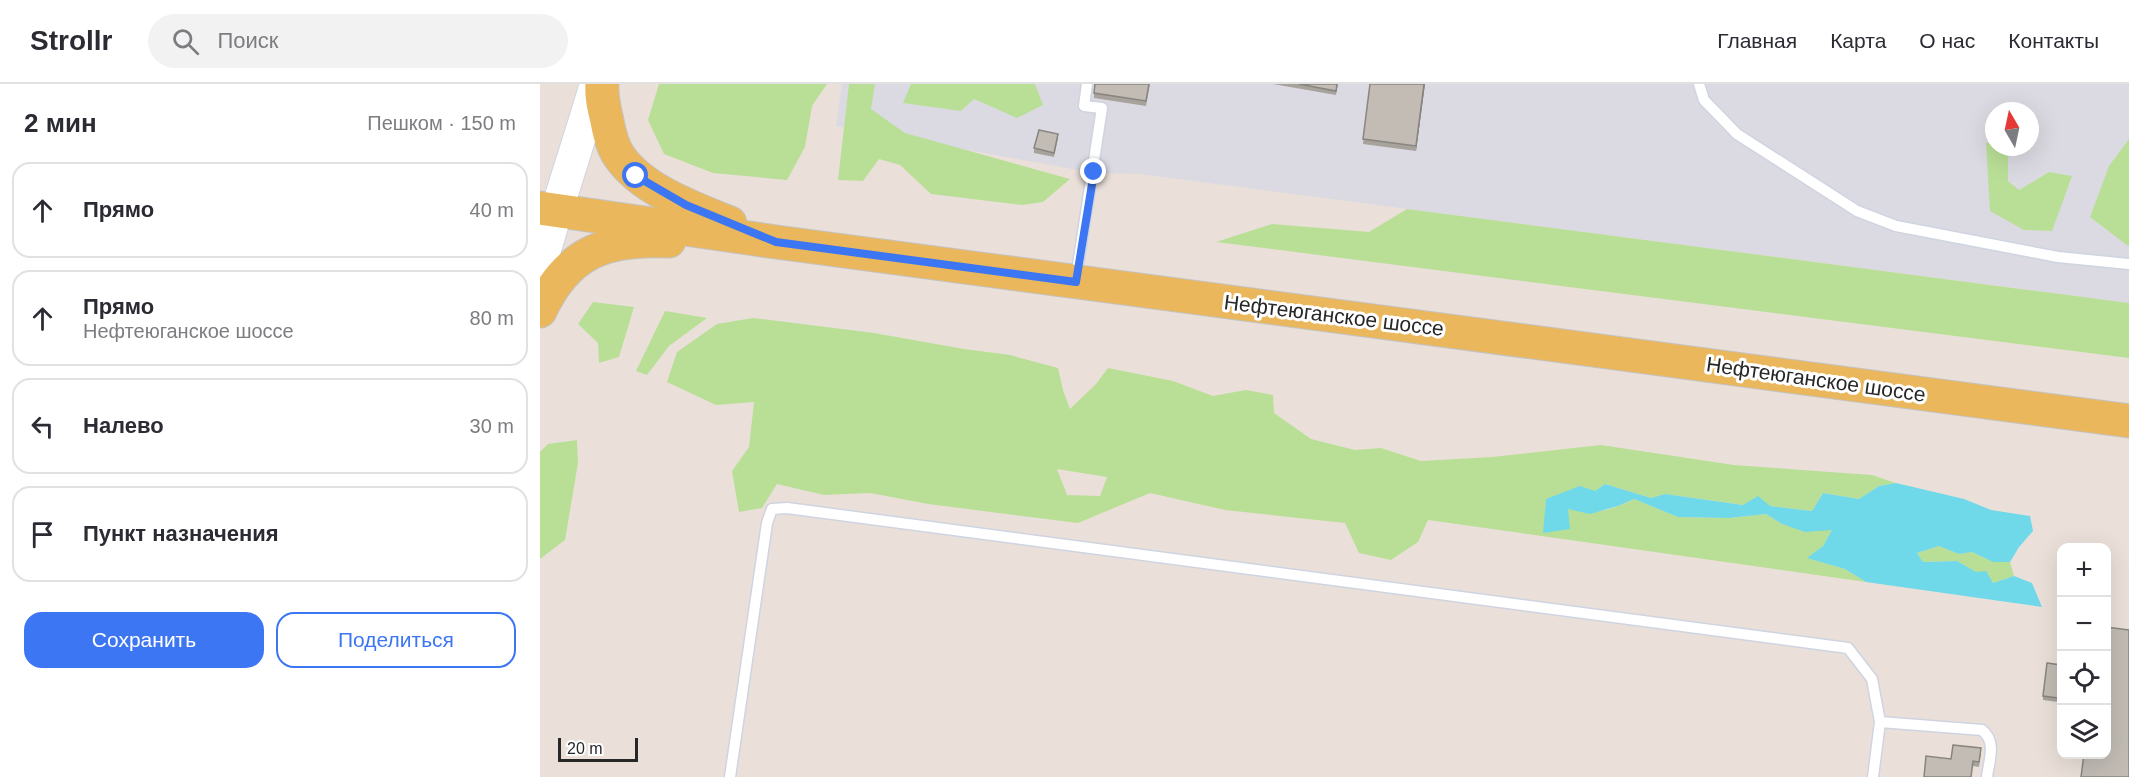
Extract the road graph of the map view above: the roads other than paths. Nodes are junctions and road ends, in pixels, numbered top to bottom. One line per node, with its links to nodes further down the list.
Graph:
1 (596, 84): 5 (main road)
2 (602, 84): 6 (main road)
3 (1088, 84): 9 (lane)
4 (1699, 84): 7 (lane)
5 (548, 210): 6 (main road, Нефтеюганское шоссе); 8 (main road)
6 (776, 242): 9 (main road, Нефтеюганское шоссе); 10 (main road)
7 (2129, 264)
8 (540, 267)
9 (1076, 282): 11 (main road, Нефтеюганское шоссе)
10 (540, 311)
11 (2129, 421)
12 (1880, 722): 13 (lane); 14 (lane); 15 (lane)
13 (730, 777)
14 (1873, 777)
15 (1987, 777)

